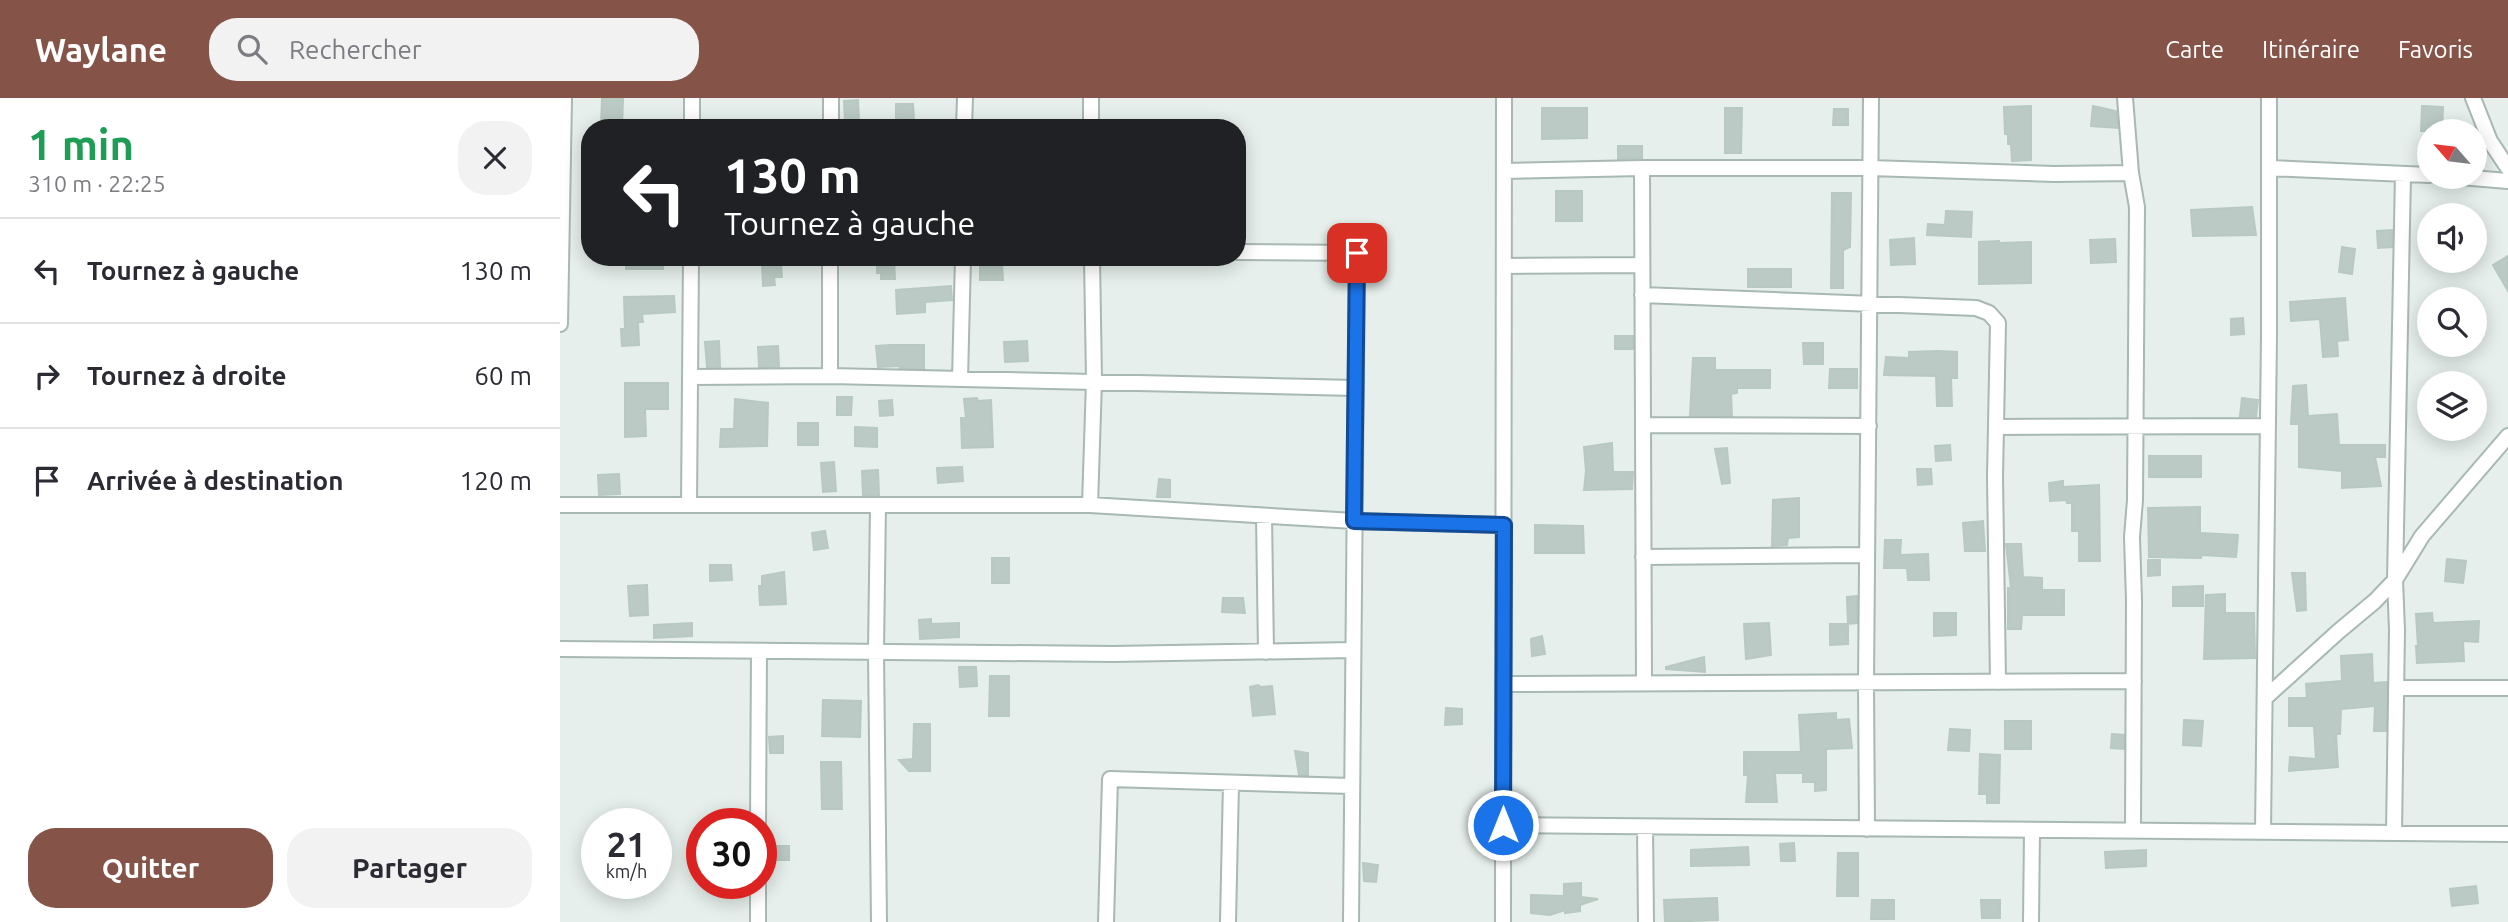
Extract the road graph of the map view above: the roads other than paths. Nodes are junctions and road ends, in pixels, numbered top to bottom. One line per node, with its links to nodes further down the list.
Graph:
1 (564, 98): 25 (street)
2 (692, 98): 11 (street)
3 (831, 98): 12 (street)
4 (965, 98): 13 (street)
5 (1091, 98): 14 (street)
6 (1504, 98): 19 (street)
7 (1871, 98): 15 (street)
8 (2125, 98): 20 (street)
9 (2269, 98): 17 (street)
10 (2473, 98): 18 (street)
11 (692, 119)
12 (831, 119)
13 (964, 119)
14 (1091, 119)
15 (1870, 167): 16 (street); 20 (street); 34 (street)
16 (1642, 168): 19 (street); 27 (street)
17 (2270, 168): 21 (street); 43 (street)
18 (2508, 168)
19 (1504, 171): 32 (street)
20 (2131, 173): 45 (street)
21 (2403, 174): 22 (street); 56 (street)
22 (2417, 175)
23 (2487, 179): 24 (street)
24 (2508, 181)
25 (561, 183): 35 (street)
26 (1246, 252): 40 (street)
27 (1642, 265): 32 (street); 33 (street)
28 (691, 266): 37 (street)
29 (830, 266): 36 (street)
30 (962, 266): 38 (street)
31 (1092, 266): 39 (street)
32 (1504, 266): 53 (street)
33 (1642, 295): 34 (street); 41 (street)
34 (1870, 304): 42 (street); 44 (street)
35 (560, 324)
36 (830, 376): 37 (street); 38 (street)
37 (690, 377): 48 (street)
38 (960, 379): 39 (street)
39 (1094, 381): 40 (street); 50 (street)
40 (1355, 388): 52 (street)
41 (1643, 425): 42 (street); 55 (street)
42 (1869, 426): 54 (street)
43 (2268, 426): 45 (street); 69 (street)
44 (1996, 427): 45 (street); 64 (street)
45 (2135, 427): 62 (street)
46 (2508, 436): 56 (street)
47 (560, 505): 48 (street)
48 (688, 505): 49 (street)
49 (878, 505): 50 (street); 60 (street)
50 (1090, 505): 51 (street)
51 (1264, 516): 52 (street); 61 (street)
52 (1354, 521): 53 (street); 58 (street)
53 (1504, 525): 66 (street)
54 (1867, 555): 55 (street); 65 (street)
55 (1643, 556): 63 (street)
56 (2395, 580): 67 (street); 69 (street)
57 (560, 649): 59 (street)
58 (1353, 650): 61 (street); 71 (street)
59 (760, 651): 60 (street); 72 (street)
60 (876, 652): 61 (street); 83 (street)
61 (1266, 652)
62 (2134, 681): 64 (street); 77 (street)
63 (1644, 682): 65 (street); 66 (street)
64 (1998, 682): 65 (street)
65 (1866, 683): 75 (street)
66 (1503, 684): 73 (street)
67 (2396, 688): 68 (street); 79 (street)
68 (2508, 688)
69 (2265, 698): 78 (street)
70 (1231, 783): 71 (street); 84 (street); 85 (street)
71 (1352, 786): 86 (street)
72 (758, 808)
73 (1503, 825): 74 (street); 87 (street)
74 (1645, 827): 75 (street); 88 (street)
75 (1867, 829): 76 (street)
76 (2032, 831): 77 (street); 89 (street)
77 (2133, 831): 78 (street)
78 (2263, 832): 79 (street)
79 (2395, 833): 80 (street)
80 (2508, 834)
81 (758, 899): 82 (street)
82 (758, 922)
83 (879, 922)
84 (1106, 922)
85 (1228, 922)
86 (1351, 922)
87 (1503, 922)
88 (1646, 922)
89 (2031, 922)

